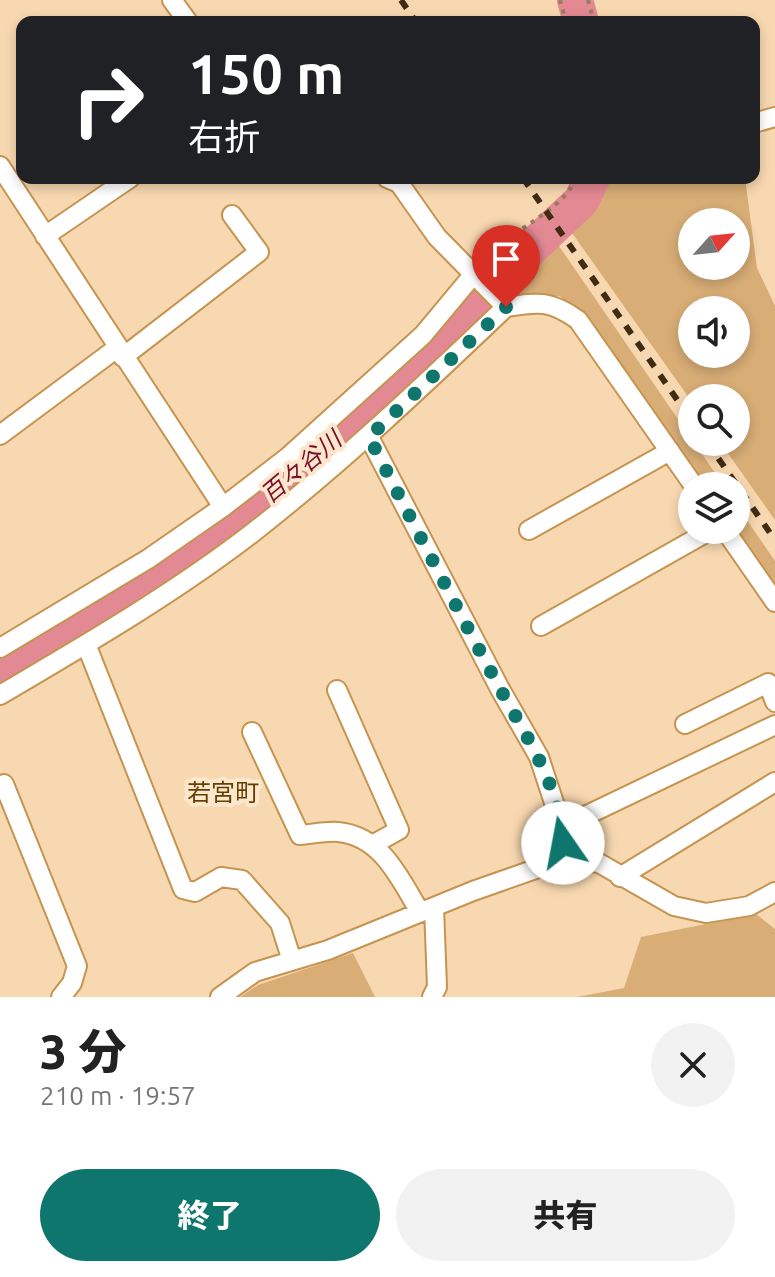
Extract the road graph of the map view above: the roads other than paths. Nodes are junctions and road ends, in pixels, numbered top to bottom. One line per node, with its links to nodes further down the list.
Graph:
1 (0, 166): 5 (street)
2 (121, 184): 5 (street)
3 (400, 184): 6 (street)
4 (232, 215): 8 (street)
5 (45, 236): 8 (street)
6 (473, 275): 7 (street); 13 (street)
7 (506, 307): 10 (street); 11 (street)
8 (120, 352): 9 (street); 13 (street)
9 (0, 435)
10 (369, 437): 19 (street); 29 (street)
11 (670, 451): 12 (street); 14 (street)
12 (684, 472)
13 (223, 507): 20 (street)
14 (529, 530)
15 (686, 544): 18 (street)
16 (735, 544): 17 (street)
17 (775, 602)
18 (541, 626)
19 (86, 644): 22 (street); 35 (street)
20 (0, 648)
21 (337, 690): 30 (street)
22 (0, 695)
23 (775, 702): 24 (street)
24 (685, 724)
25 (775, 725): 29 (street)
26 (252, 732): 30 (street)
27 (775, 782): 32 (street)
28 (4, 784): 36 (street)
29 (562, 827): 31 (street)
30 (372, 845): 34 (street)
31 (564, 859): 32 (street); 34 (street)
32 (620, 877): 33 (street)
33 (775, 892)
34 (427, 910): 35 (street); 38 (street)
35 (292, 961): 37 (street)
36 (61, 997)
37 (220, 997)
38 (432, 997)

